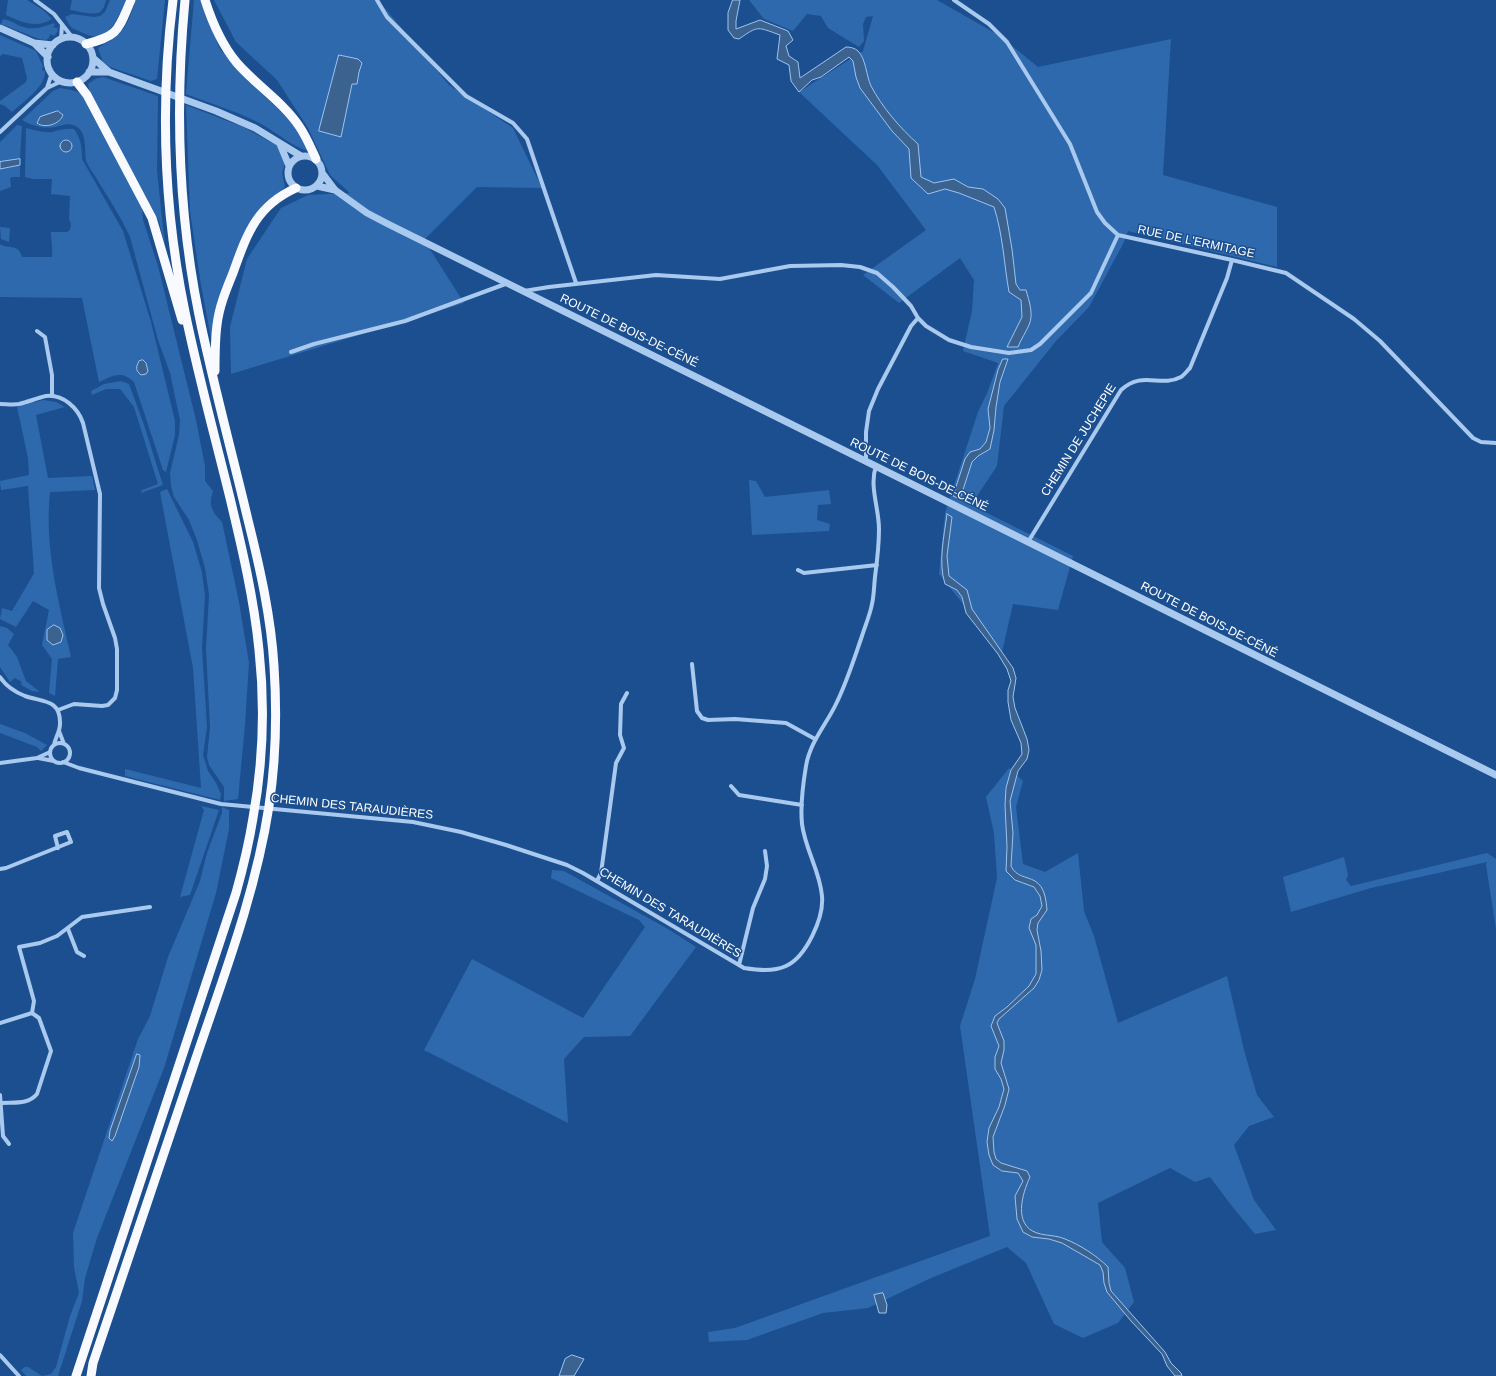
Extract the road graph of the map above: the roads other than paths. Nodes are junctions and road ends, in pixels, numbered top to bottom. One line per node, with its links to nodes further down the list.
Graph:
1 (35, 0): 8 (street)
2 (131, 0): 13 (highway)
3 (172, 0): 40 (highway)
4 (185, 0): 41 (highway)
5 (205, 0): 26 (highway)
6 (377, 0): 35 (street)
7 (954, 0): 32 (street)
8 (62, 25): 10 (street); 11 (street)
9 (3, 30): 12 (street)
10 (72, 37): 11 (street); 13 (street)
11 (60, 39): 14 (street)
12 (34, 43): 14 (street); 15 (street)
13 (86, 44): 16 (street)
14 (53, 45): 15 (street)
15 (48, 57): 19 (street)
16 (93, 58): 17 (street); 18 (street)
17 (89, 72): 18 (street); 21 (street)
18 (109, 72): 24 (street)
19 (52, 73): 20 (street); 22 (street)
20 (62, 81): 21 (street); 22 (street)
21 (77, 82): 40 (highway)
22 (47, 88): 23 (street)
23 (0, 132)
24 (280, 143): 25 (street); 27 (street)
25 (301, 156): 26 (street); 27 (street)
26 (316, 159): 28 (street)
27 (289, 166): 30 (street)
28 (323, 174): 29 (street); 31 (street)
29 (317, 186): 30 (street); 31 (street)
30 (296, 188): 41 (highway)
31 (335, 190): 34 (street, ROUTE DE BOIS-DE-CÉNÉ)
32 (1118, 235): 33 (street, RUE DE L'ERMITAGE); 37 (street)
33 (1232, 260): 44 (street, RUE DE L'ERMITAGE); 47 (street, CHEMIN DE JUCHEPIE)
34 (508, 283): 36 (street, ROUTE DE BOIS-DE-CÉNÉ); 39 (street)
35 (576, 283): 36 (street); 37 (street)
36 (524, 291): 45 (street, ROUTE DE BOIS-DE-CÉNÉ)
37 (918, 318): 45 (street)
38 (37, 331): 42 (street)
39 (291, 352)
40 (198, 369): 84 (highway)
41 (215, 384): 82 (highway)
42 (52, 396): 43 (street); 53 (street)
43 (0, 404)
44 (1496, 443)
45 (866, 461): 46 (street, ROUTE DE BOIS-DE-CÉNÉ)
46 (876, 466): 47 (street, ROUTE DE BOIS-DE-CÉNÉ); 48 (street, CHEMIN DES TARAUDIÈRES)
47 (1028, 542): 65 (street, ROUTE DE BOIS-DE-CÉNÉ)
48 (877, 565): 49 (street); 55 (street, CHEMIN DES TARAUDIÈRES)
49 (798, 570)
50 (692, 664): 55 (street)
51 (0, 677): 53 (street)
52 (627, 693): 71 (street)
53 (58, 710): 54 (street)
54 (59, 731): 56 (street); 57 (street)
55 (815, 739): 67 (street, CHEMIN DES TARAUDIÈRES)
56 (64, 744): 57 (street); 59 (street)
57 (54, 745): 58 (street)
58 (50, 752): 60 (street); 61 (street)
59 (69, 756): 62 (street); 64 (street)
60 (37, 758): 61 (street); 63 (street)
61 (54, 761): 62 (street)
62 (63, 762): 64 (street, CHEMIN DES TARAUDIÈRES)
63 (0, 763)
64 (76, 767): 71 (street, CHEMIN DES TARAUDIÈRES)
65 (1496, 775)
66 (730, 786): 67 (street)
67 (802, 805): 75 (street, CHEMIN DES TARAUDIÈRES)
68 (58, 848): 68 (street); 70 (street)
69 (765, 851): 75 (street)
70 (0, 869)
71 (597, 881): 75 (street, CHEMIN DES TARAUDIÈRES)
72 (150, 907): 73 (street)
73 (68, 928): 74 (street); 76 (street)
74 (84, 956)
75 (739, 965)
76 (32, 1013): 77 (street); 79 (street)
77 (0, 1023)
78 (0, 1095): 79 (street)
79 (1, 1103): 80 (street)
80 (9, 1144)
81 (0, 1356): 83 (street)
82 (93, 1363): 85 (highway); 86 (highway)
83 (20, 1376)
84 (76, 1376)
85 (87, 1376)
86 (91, 1376)

